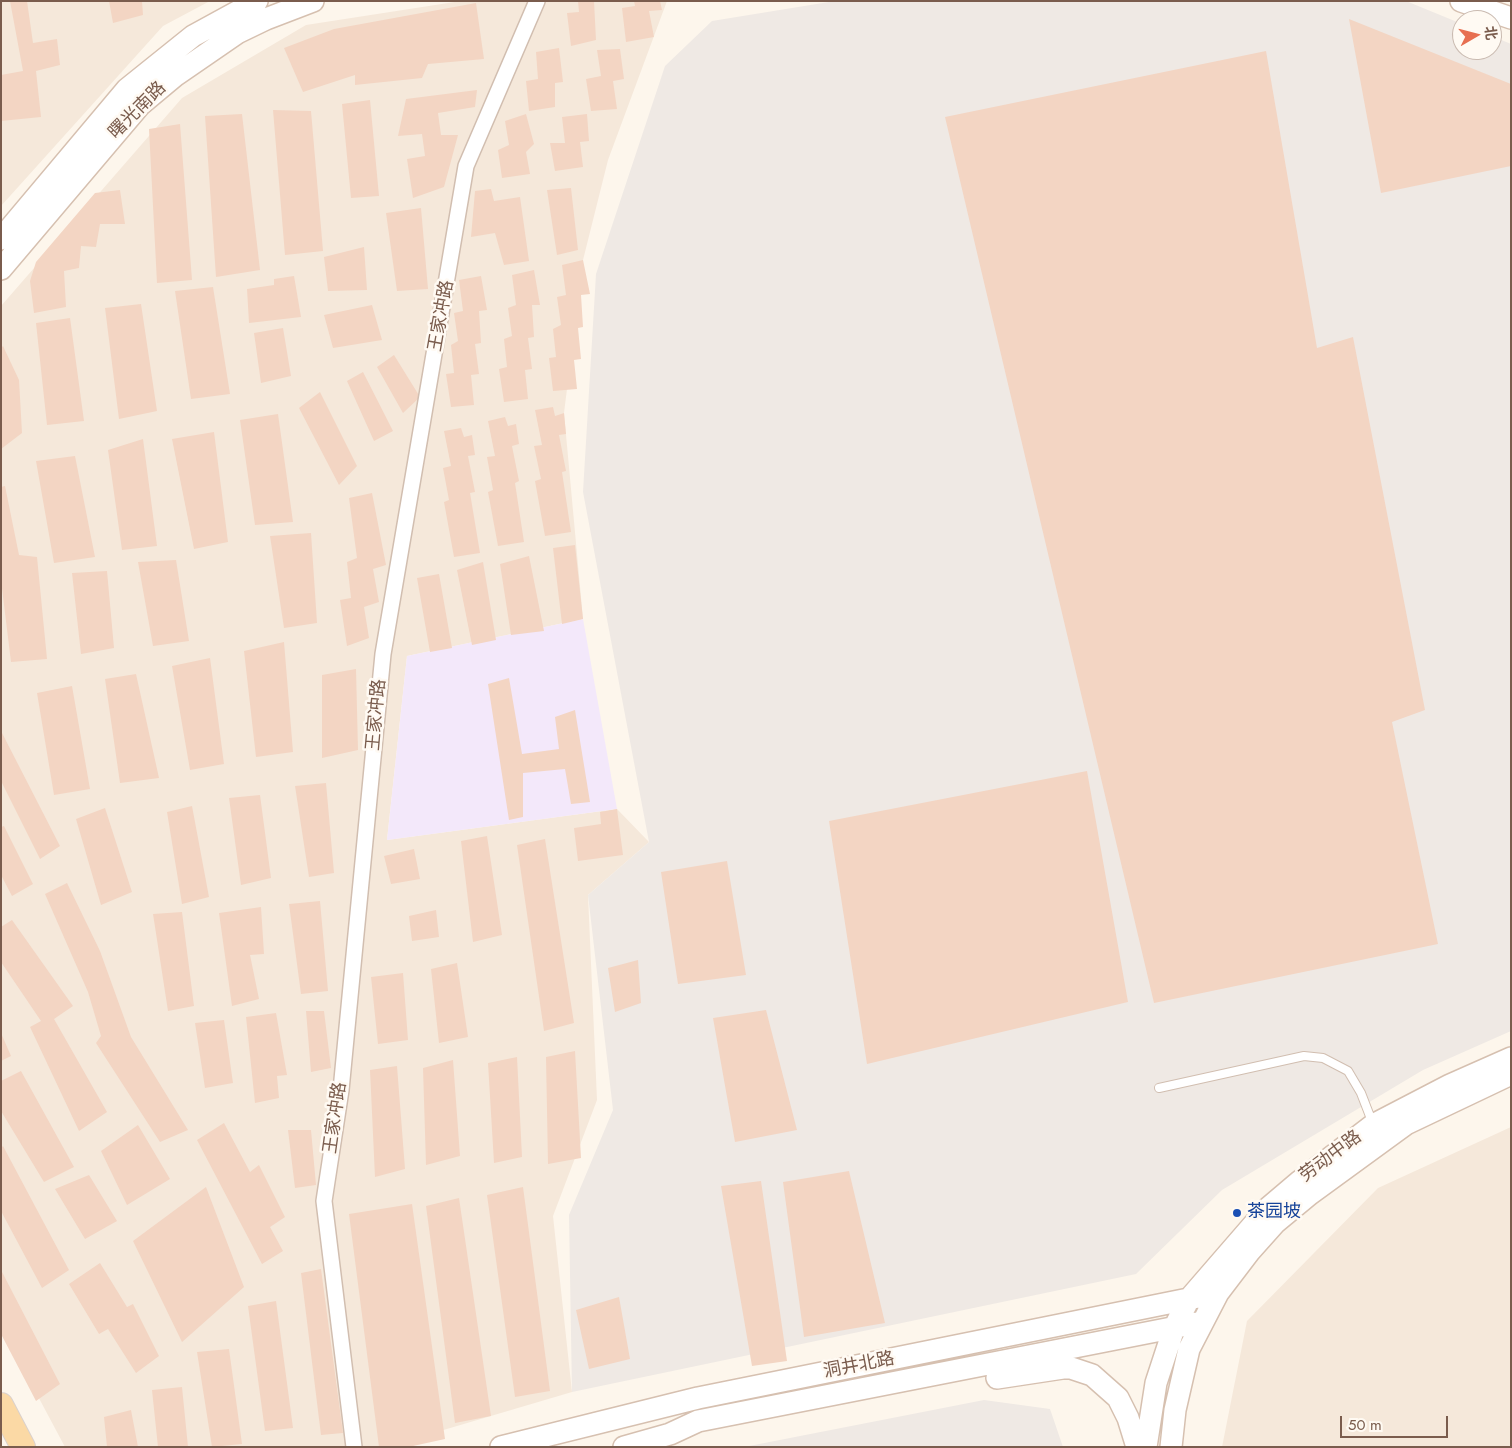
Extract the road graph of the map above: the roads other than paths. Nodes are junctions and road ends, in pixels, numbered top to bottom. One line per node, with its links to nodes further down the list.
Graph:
1 (257, 1): 6 (main road, 曙光南路)
2 (313, 1): 7 (main road, 曙光南路)
3 (537, 1): 19 (street, 王家冲路)
4 (1461, 1): 5 (main road)
5 (1511, 18)
6 (1, 239)
7 (1, 269)
8 (1511, 1058): 11 (main road, 劳动中路)
9 (1511, 1074): 11 (main road, 劳动中路)
10 (1159, 1088): 11 (lane)
11 (1376, 1134): 12 (main road, 劳动中路); 13 (main road, 劳动中路)
12 (1218, 1293): 13 (main road, 洞井北路); 14 (main road, 劳动中路)
13 (1189, 1299): 15 (main road, 劳动中路); 20 (main road, 洞井北路)
14 (1202, 1322): 15 (main road, 洞井北路); 24 (main road, 劳动中路)
15 (1174, 1328): 16 (main road, 洞井北路); 23 (main road, 劳动中路)
16 (966, 1370): 21 (main road, 洞井北路); 22 (main road)
17 (1, 1405): 18 (main road)
18 (24, 1447)
19 (354, 1447)
20 (501, 1447)
21 (624, 1447)
22 (1137, 1447)
23 (1146, 1447)
24 (1171, 1447)

